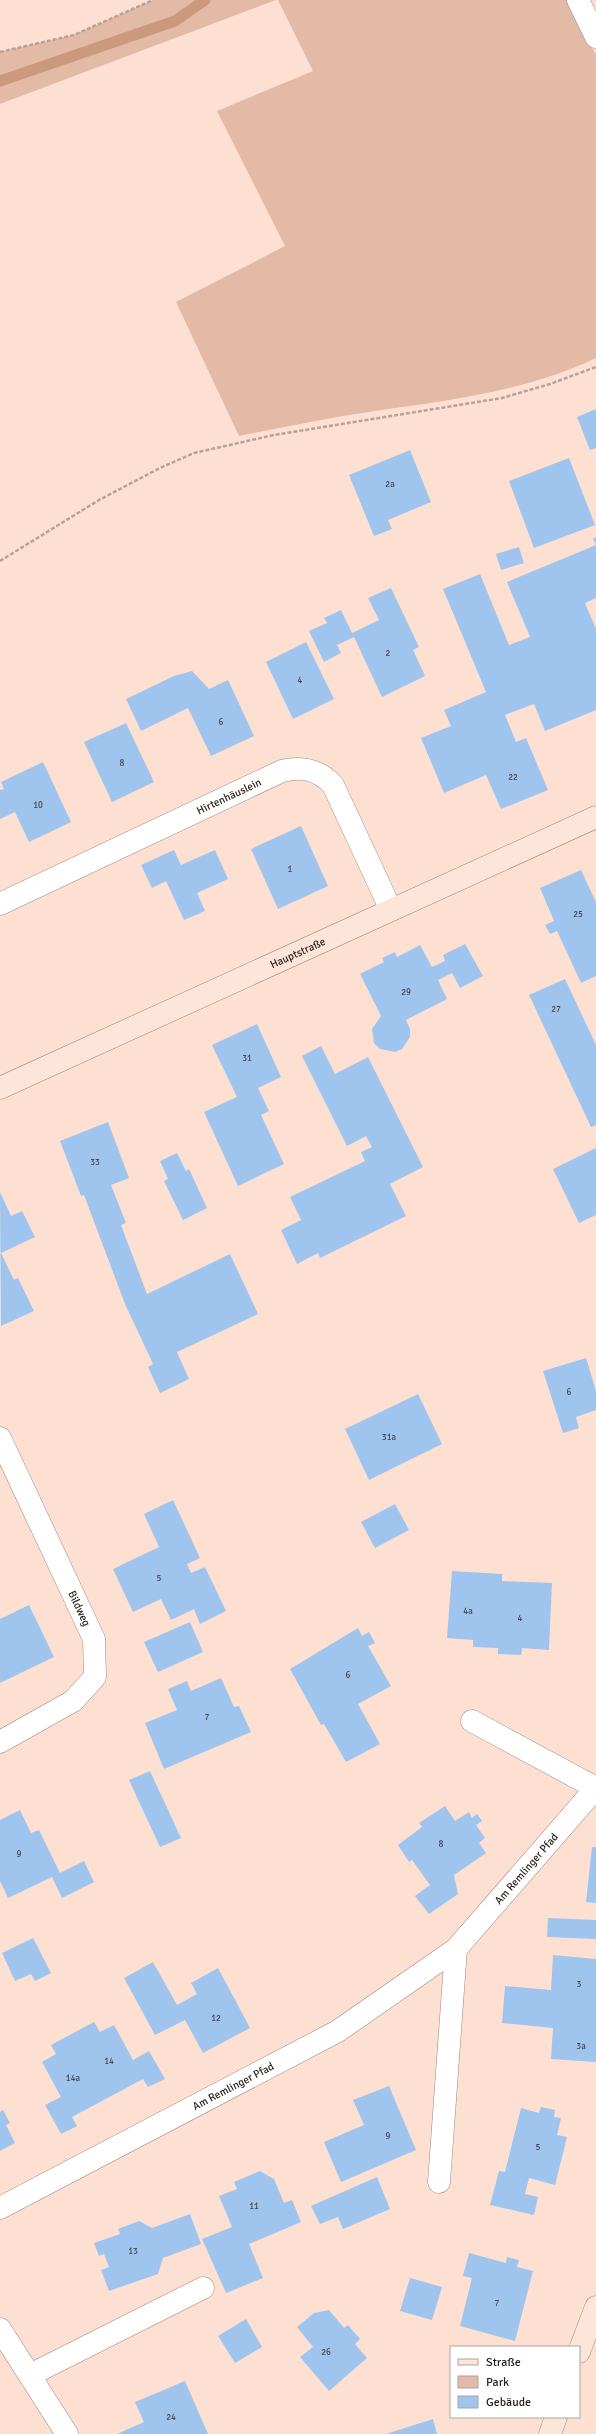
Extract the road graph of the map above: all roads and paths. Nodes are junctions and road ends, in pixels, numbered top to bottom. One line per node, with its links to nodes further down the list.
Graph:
1 (153, 0): 4 (path)
2 (578, 0): 3 (street)
3 (596, 37)
4 (0, 52)
5 (596, 367): 6 (path)
6 (0, 561)
7 (596, 817): 9 (street, Hauptstraße)
8 (0, 904): 9 (street, Hirtenhäuslein)
9 (391, 910): 10 (street, Hauptstraße)
10 (0, 1088)
11 (0, 1438): 13 (street, Bildweg)
12 (472, 1721): 14 (street, Am Remlinger Pfad)
13 (0, 1742)
14 (596, 1788): 15 (street, Am Remlinger Pfad)
15 (456, 1949): 16 (street); 17 (street, Am Remlinger Pfad)
16 (439, 2182)
17 (0, 2208)
18 (203, 2288): 22 (street)
19 (596, 2307): 21 (street)
20 (0, 2329): 22 (street)
21 (580, 2349)
22 (30, 2375): 24 (street)
23 (556, 2418): 25 (street)
24 (67, 2434)
25 (550, 2434)

